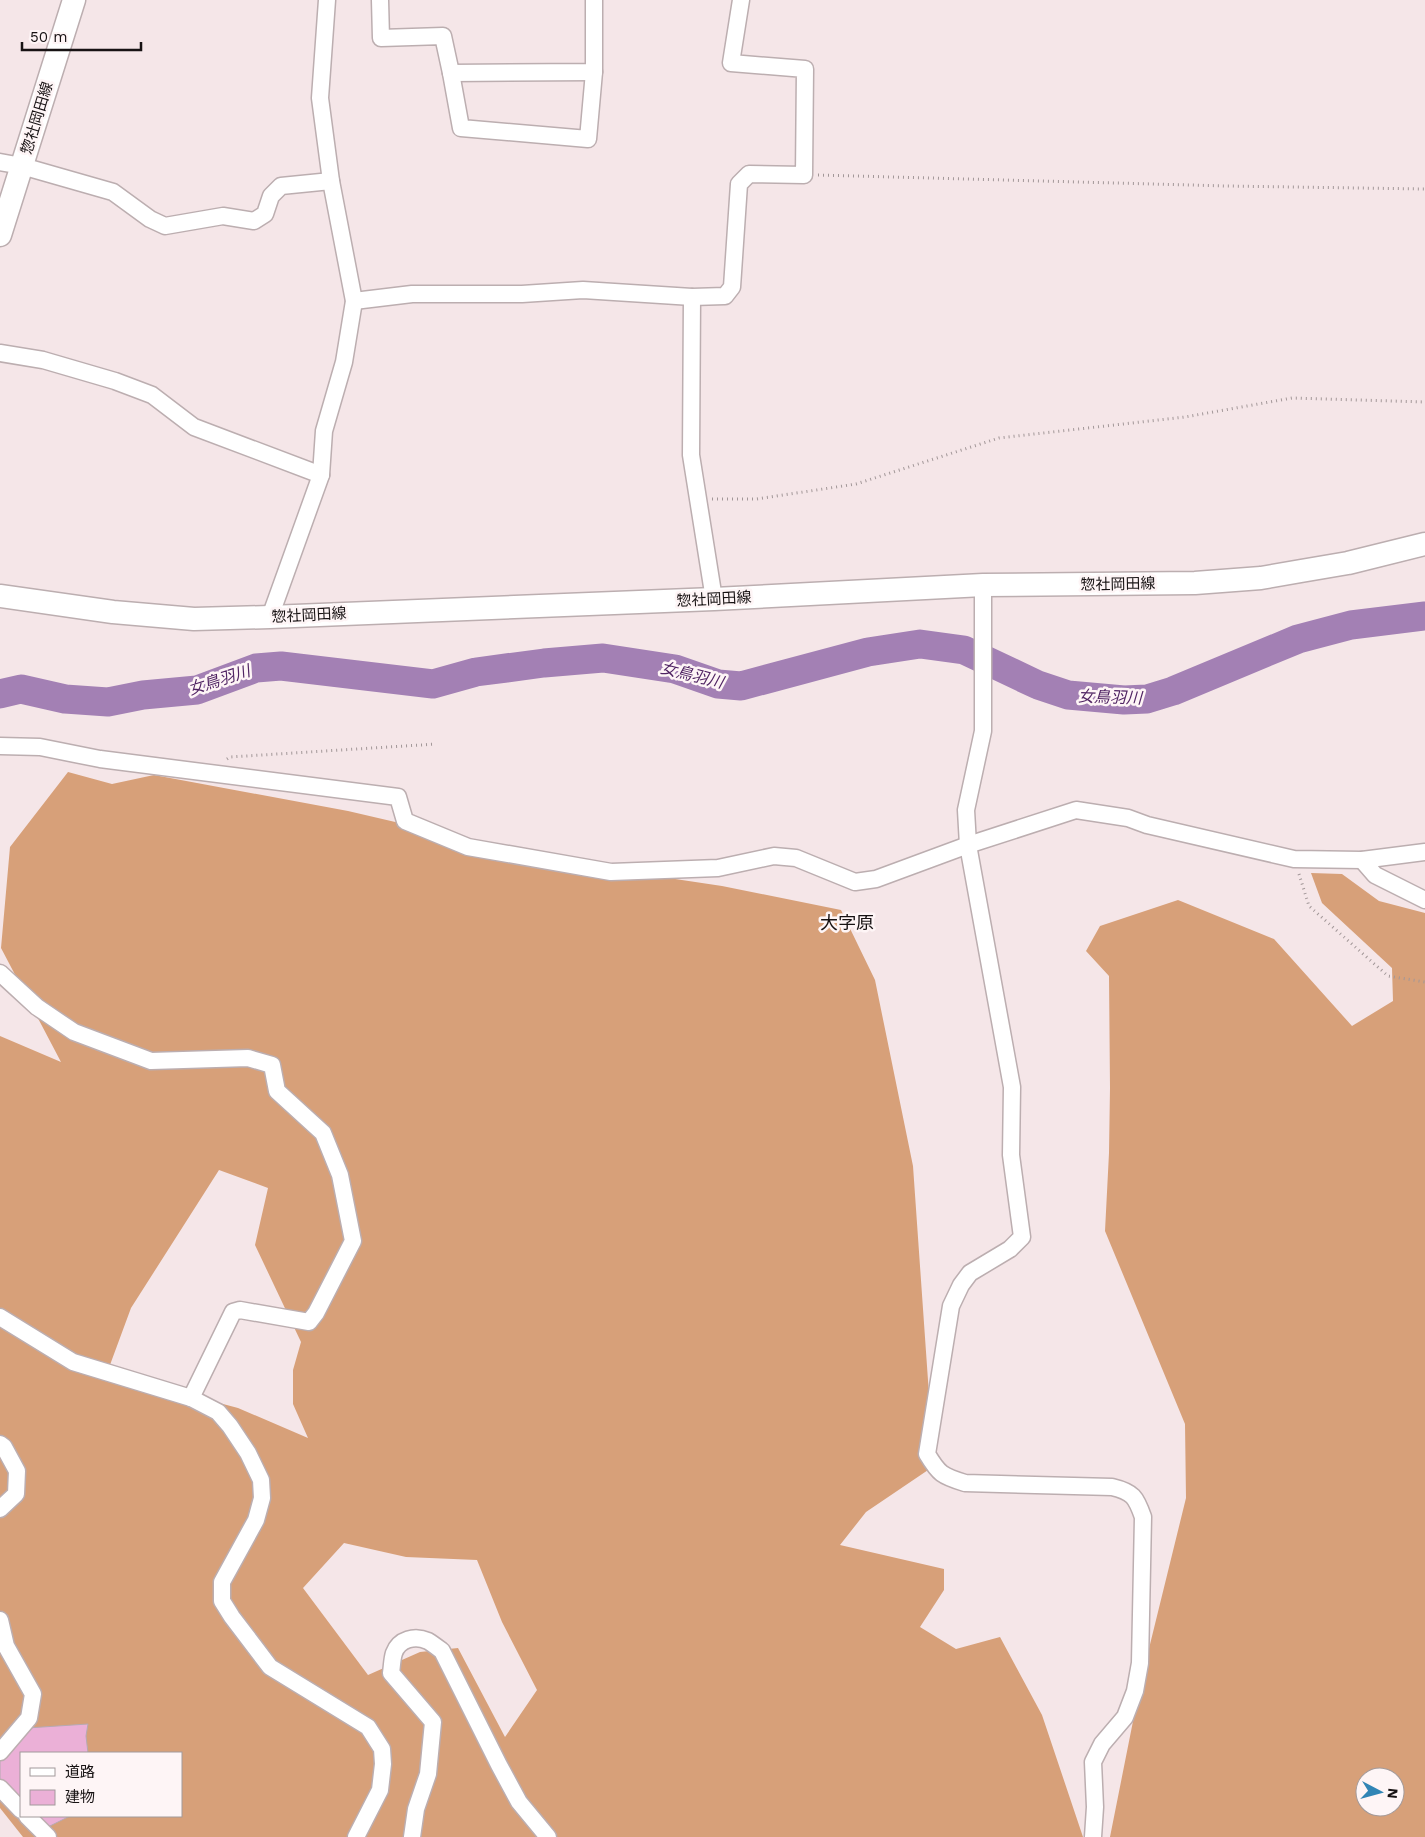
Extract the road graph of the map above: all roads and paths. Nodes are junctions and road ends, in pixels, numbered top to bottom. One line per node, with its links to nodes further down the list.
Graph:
1 (74, 0): 9 (main road, 惣社岡田線)
2 (327, 0): 11 (street)
3 (380, 0): 7 (street)
4 (594, 0): 6 (street)
5 (741, 0): 10 (street)
6 (594, 72): 7 (street); 7 (street)
7 (451, 73)
8 (0, 162): 9 (street)
9 (22, 166): 11 (street); 13 (main road, 惣社岡田線)
10 (804, 175): 12 (path); 14 (street)
11 (331, 181): 15 (street)
12 (1425, 189)
13 (0, 235)
14 (692, 296): 15 (street); 19 (street)
15 (354, 301): 18 (street)
16 (0, 352): 18 (street)
17 (1425, 402): 19 (path)
18 (321, 475): 24 (street)
19 (698, 499): 23 (street)
20 (1425, 544): 21 (main road, 惣社岡田線)
21 (984, 593): 23 (main road, 惣社岡田線); 28 (street)
22 (0, 596): 24 (main road, 惣社岡田線)
23 (714, 599): 24 (main road, 惣社岡田線)
24 (270, 617)
25 (436, 744): 27 (path)
26 (0, 746): 27 (street)
27 (206, 774): 28 (street)
28 (968, 845): 30 (street); 48 (street)
29 (1425, 852): 31 (street)
30 (1294, 859): 31 (street); 34 (path)
31 (1362, 860): 32 (street)
32 (1425, 900)
33 (0, 973): 36 (street)
34 (1425, 982)
35 (0, 1317): 36 (street)
36 (191, 1398): 45 (street)
37 (0, 1444): 38 (street)
38 (0, 1509)
39 (0, 1620): 40 (street)
40 (0, 1752)
41 (0, 1788): 42 (street)
42 (20, 1809)
43 (28, 1817): 44 (street)
44 (48, 1837)
45 (356, 1837)
46 (412, 1837): 47 (street)
47 (548, 1837)
48 (1093, 1837)

